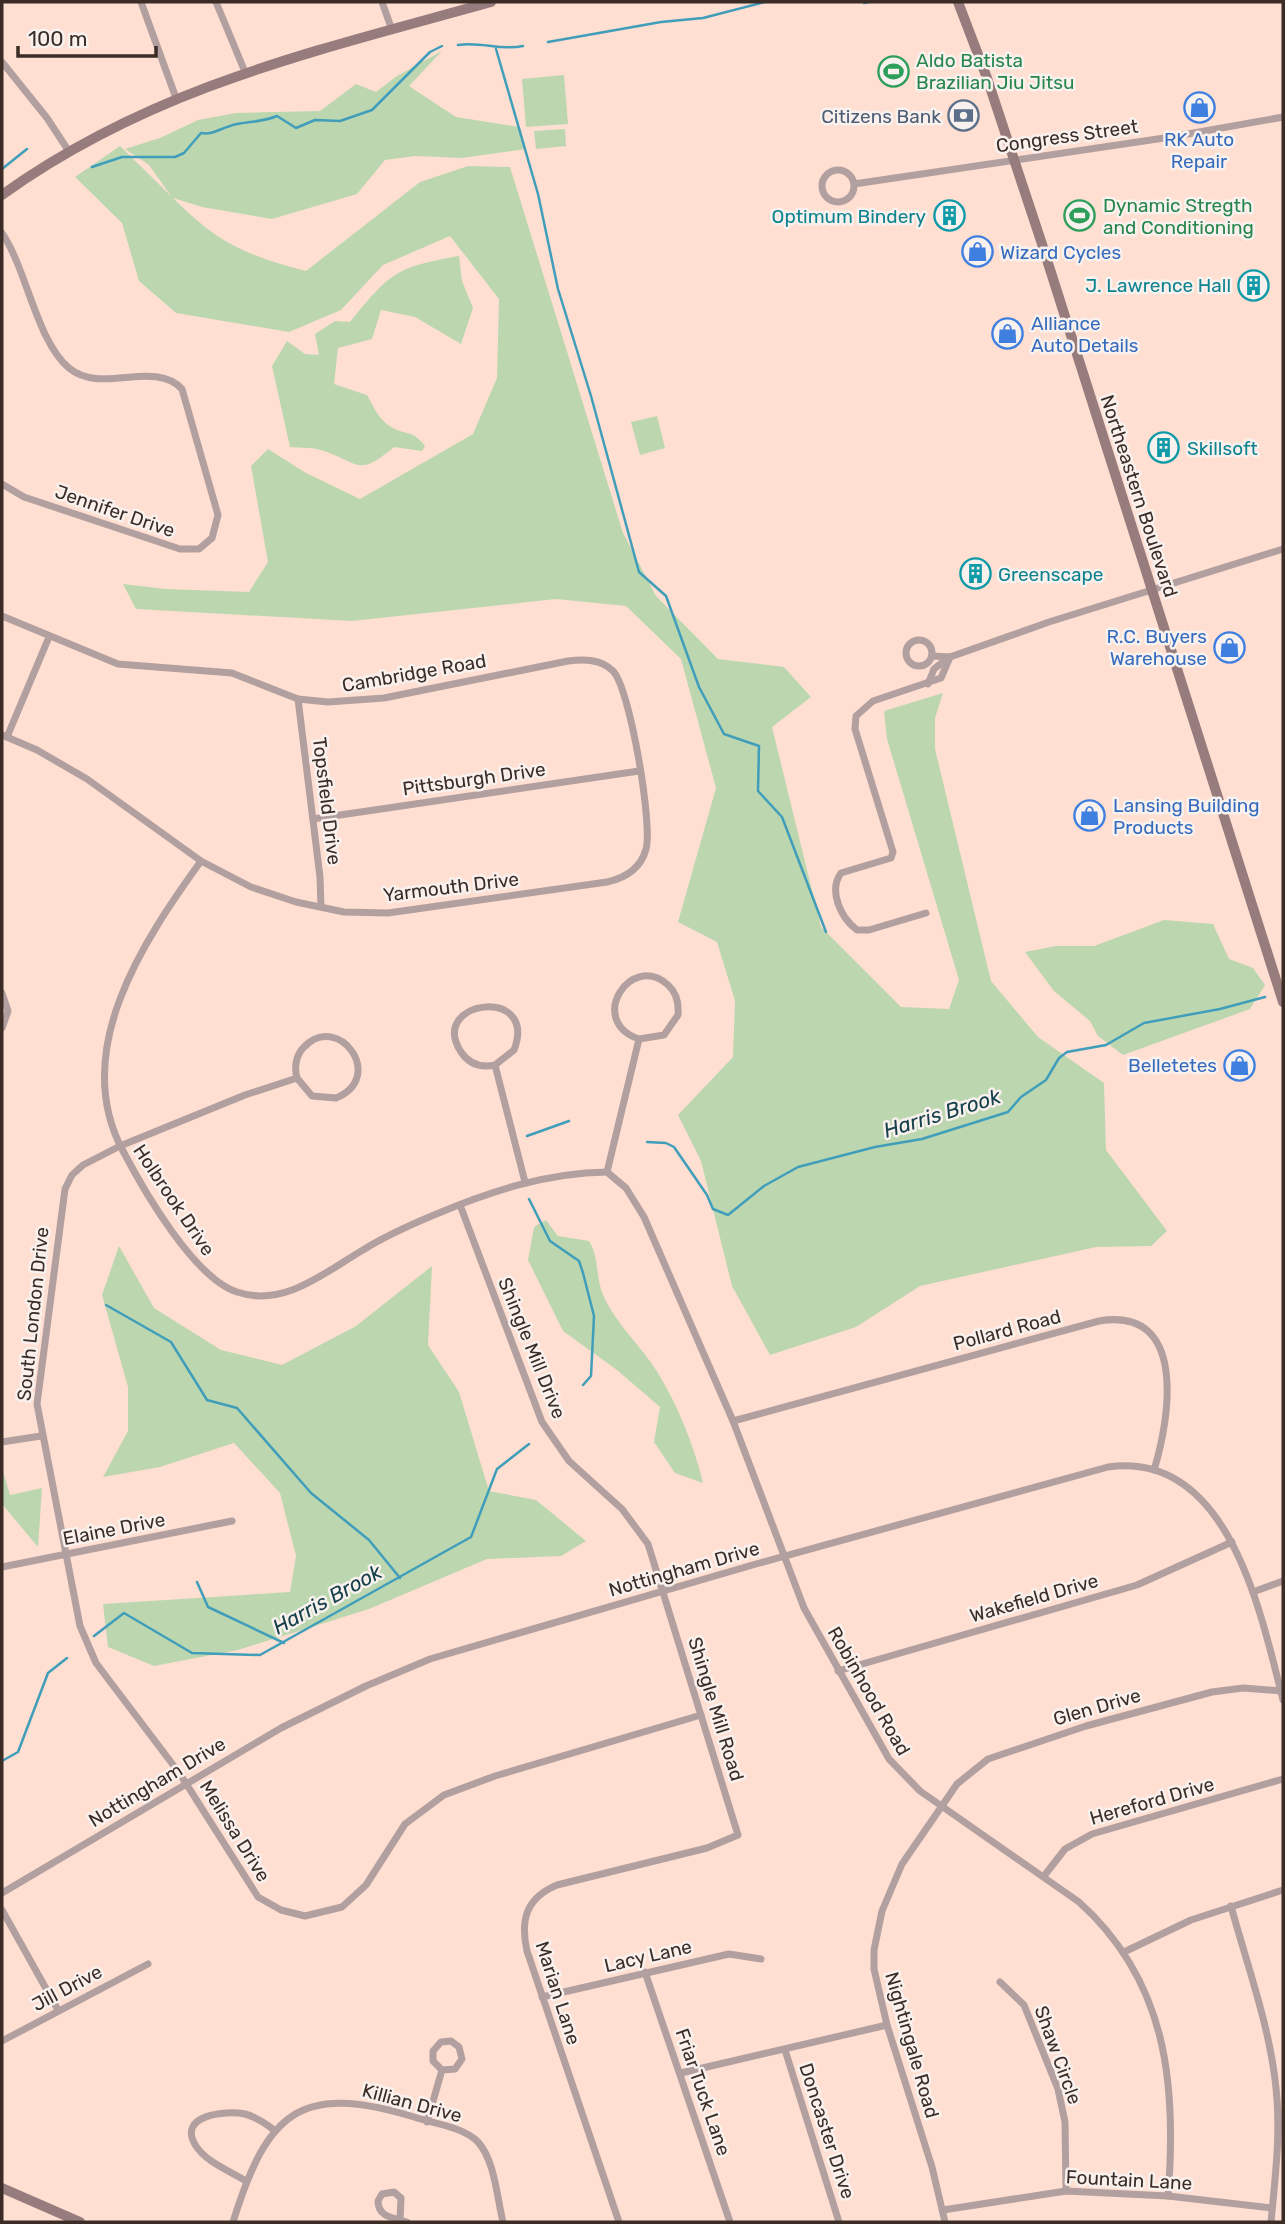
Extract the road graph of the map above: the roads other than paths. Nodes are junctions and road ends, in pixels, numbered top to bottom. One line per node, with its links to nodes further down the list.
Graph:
1 (141, 2): 9 (street)
2 (216, 2): 8 (street)
3 (382, 2): 6 (street)
4 (491, 2): 6 (street)
5 (958, 2): 12 (street, Northeastern Boulevard)
6 (392, 30): 8 (street)
7 (2, 62): 11 (street)
8 (245, 72): 9 (street)
9 (176, 98): 11 (street)
10 (1283, 117): 12 (street, Congress Street)
11 (68, 150): 14 (street)
12 (1014, 160): 13 (street, Congress Street); 18 (street, Northeastern Boulevard)
13 (855, 184): 13 (street, Congress Street)
14 (2, 195)
15 (2, 233): 16 (street, Jennifer Drive)
16 (2, 484)
17 (1283, 549): 18 (street)
18 (1151, 591): 22 (street); 31 (street, Northeastern Boulevard)
19 (2, 616): 20 (street, Cambridge Road)
20 (49, 637): 23 (street, Cambridge Road); 24 (street)
21 (932, 656): 22 (street)
22 (950, 657): 29 (street)
23 (298, 699): 25 (street, Cambridge Road); 26 (street, Topsfield Drive)
24 (4, 736): 27 (street, Yarmouth Drive)
25 (639, 771): 26 (street, Pittsburgh Drive); 28 (street, Yarmouth Drive)
26 (313, 819): 28 (street, Topsfield Drive)
27 (201, 860): 28 (street, Yarmouth Drive); 36 (street, Holbrook Drive)
28 (321, 907)
29 (926, 913)
30 (2, 993): 32 (street)
31 (1282, 997)
32 (2, 1028)
33 (639, 1039): 33 (street); 37 (street)
34 (495, 1065): 34 (street); 38 (street)
35 (297, 1077): 35 (street); 36 (street, South London Drive)
36 (120, 1146): 39 (street, Holbrook Drive); 41 (street, South London Drive)
37 (607, 1172): 38 (street, Holbrook Drive); 40 (street, Robinhood Road)
38 (524, 1182): 39 (street, Holbrook Drive)
39 (460, 1205): 50 (street, Shingle Mill Drive)
40 (733, 1421): 43 (street, Pollard Road); 47 (street, Robinhood Road)
41 (41, 1436): 42 (street); 46 (street, South London Drive)
42 (2, 1442)
43 (1154, 1470): 45 (street, Nottingham Drive); 47 (street, Nottingham Drive)
44 (232, 1521): 46 (street, Elaine Drive)
45 (1232, 1542): 51 (street, Nottingham Drive); 52 (street, Wakefield Drive)
46 (65, 1555): 48 (street, Elaine Drive); 57 (street, Melissa Drive)
47 (784, 1557): 50 (street, Nottingham Drive); 52 (street, Robinhood Road)
48 (2, 1567)
49 (1283, 1581): 51 (street)
50 (664, 1592): 55 (street, Shingle Mill Road); 57 (street, Nottingham Drive)
51 (1252, 1592): 53 (street, Nottingham Drive)
52 (838, 1671): 58 (street, Robinhood Road)
53 (1282, 1691): 54 (street, Nottingham Drive); 58 (street, Glen Drive)
54 (1283, 1700)
55 (701, 1715): 57 (street, Melissa Drive); 59 (street, Shingle Mill Road)
56 (1283, 1779): 60 (street, Hereford Drive)
57 (186, 1783): 62 (street, Nottingham Drive)
58 (940, 1805): 60 (street, Robinhood Road); 72 (street, Nightingale Road)
59 (738, 1835): 70 (street, Marian Lane)
60 (1044, 1876): 65 (street, Robinhood Road)
61 (1283, 1890): 63 (street)
62 (2, 1894)
63 (1231, 1906): 65 (street); 77 (street)
64 (2, 1910): 71 (street)
65 (1124, 1952): 83 (street, Robinhood Road)
66 (761, 1959): 68 (street, Lacy Lane)
67 (148, 1964): 71 (street, Jill Drive)
68 (645, 1972): 70 (street, Lacy Lane); 76 (street, Friar Tuck Lane)
69 (1000, 1982): 82 (street, Shaw Circle)
70 (542, 1997): 89 (street, Marian Lane)
71 (58, 2010): 73 (street, Jill Drive)
72 (887, 2025): 74 (street); 85 (street, Nightingale Road)
73 (2, 2040)
74 (785, 2050): 76 (street); 91 (street, Doncaster Drive)
75 (442, 2070): 75 (street); 78 (street)
76 (681, 2073): 90 (street, Friar Tuck Lane)
77 (1280, 2090): 84 (street)
78 (428, 2122): 79 (street, Killian Drive); 88 (street, Killian Drive)
79 (274, 2130): 80 (street, Killian Drive); 80 (street)
80 (246, 2180): 87 (street, Killian Drive)
81 (2, 2188): 86 (street)
82 (1066, 2191): 83 (street, Fountain Lane); 85 (street, Fountain Lane)
83 (1168, 2196): 84 (street, Fountain Lane)
84 (1272, 2208): 93 (street)
85 (943, 2210): 92 (street, Nightingale Road)
86 (80, 2222)
87 (233, 2222)
88 (503, 2222)
89 (619, 2222)
90 (730, 2222)
91 (839, 2222)
92 (945, 2222)
93 (1271, 2222)

